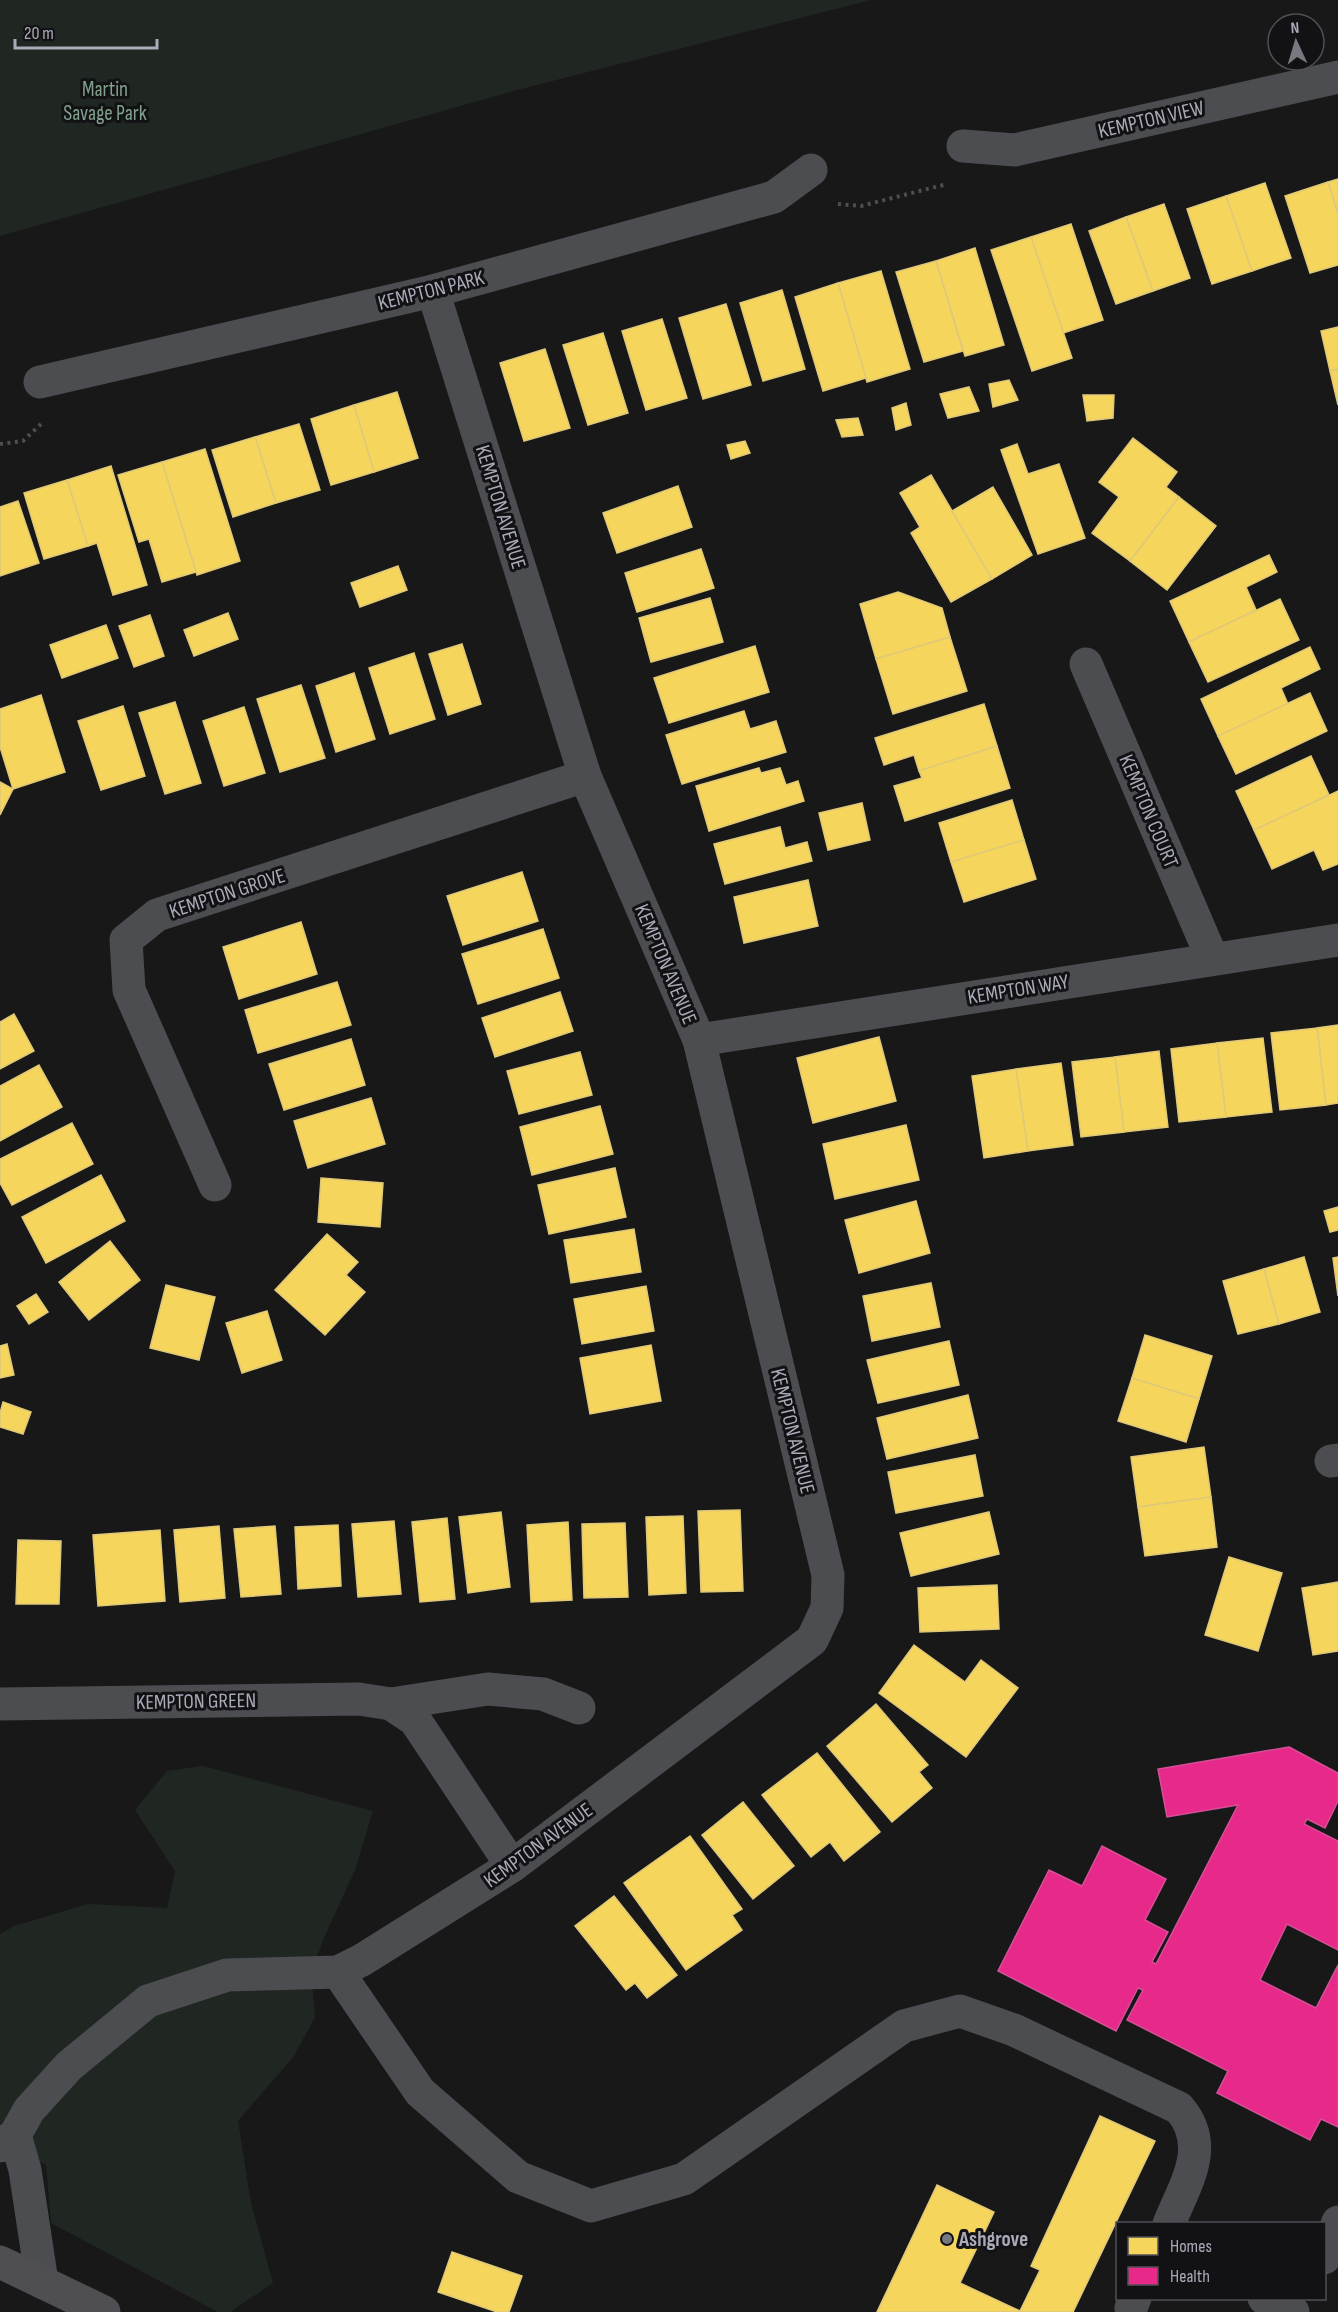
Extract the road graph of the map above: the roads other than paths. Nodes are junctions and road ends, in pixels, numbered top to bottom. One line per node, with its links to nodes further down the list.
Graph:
1 (1338, 77): 2 (street, KEMPTON VIEW)
2 (963, 146)
3 (811, 170): 4 (street, KEMPTON PARK)
4 (433, 291): 5 (street, KEMPTON PARK); 7 (street, KEMPTON AVENUE)
5 (40, 382)
6 (1086, 664): 9 (street, KEMPTON COURT)
7 (585, 776): 10 (street, KEMPTON AVENUE); 11 (street, KEMPTON GROVE)
8 (1338, 939): 9 (street, KEMPTON WAY)
9 (1212, 958): 10 (street, KEMPTON WAY)
10 (699, 1040): 15 (street, KEMPTON AVENUE)
11 (215, 1185)
12 (0, 1704): 13 (street, KEMPTON GREEN)
13 (391, 1704): 14 (street, KEMPTON GREEN); 15 (street, KEMPTON GREEN)
14 (579, 1708)
15 (512, 1866): 16 (street, KEMPTON AVENUE)
16 (338, 1972): 17 (street, KEMPTON AVENUE); 18 (street)
17 (7, 2140): 22 (street)
18 (1168, 2222)
19 (1338, 2222): 20 (street)
20 (1326, 2253)
21 (0, 2262): 22 (main road)
22 (42, 2282): 24 (main road)
23 (1268, 2300): 25 (street)
24 (104, 2312)
25 (1293, 2312)

